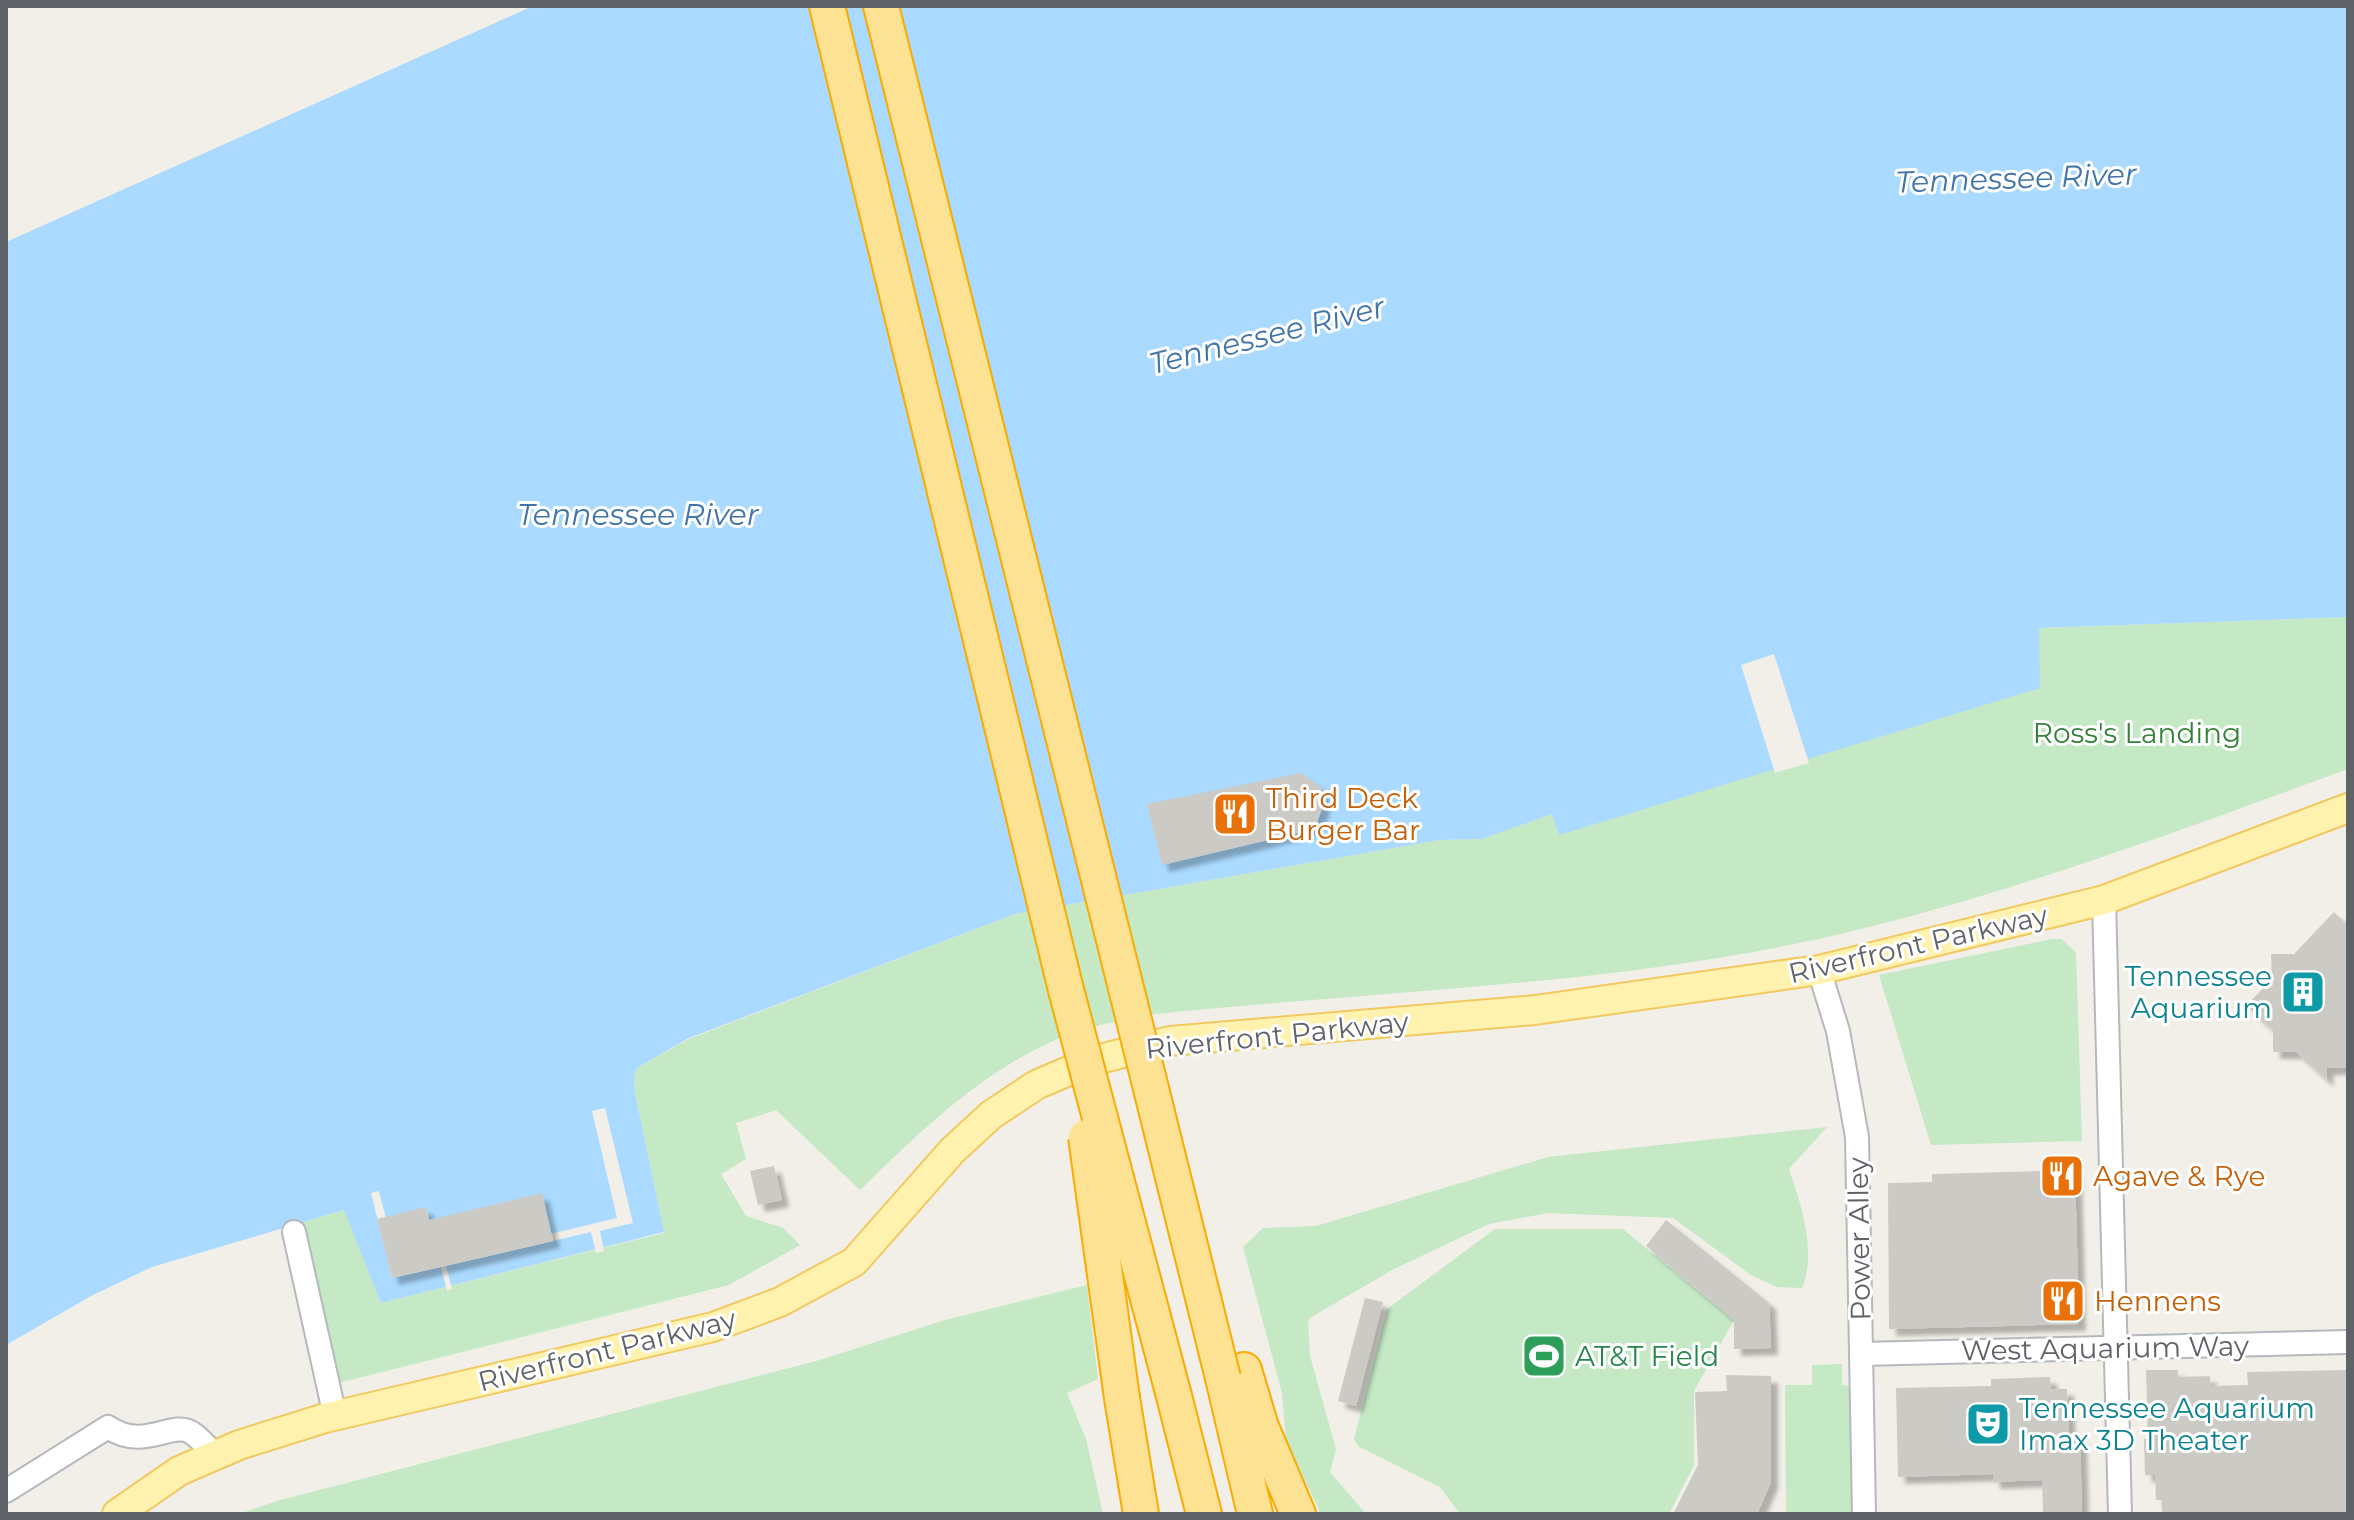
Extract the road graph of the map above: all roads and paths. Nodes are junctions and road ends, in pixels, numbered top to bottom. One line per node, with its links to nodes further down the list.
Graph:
1 (827, 6): 8 (highway)
2 (881, 6): 4 (highway)
3 (898, 6): 4 (highway)
4 (926, 191): 13 (highway, bridge)
5 (2348, 808): 6 (main road, Riverfront Parkway)
6 (2104, 900): 7 (main road, Riverfront Parkway); 11 (street)
7 (1819, 970): 12 (street, Power Alley); 14 (main road, Riverfront Parkway)
8 (1066, 990): 19 (highway, bridge); 20 (highway, bridge)
9 (294, 1232): 14 (street)
10 (2348, 1342): 11 (street, West Aquarium Way)
11 (2115, 1348): 12 (street, West Aquarium Way); 24 (street)
12 (1862, 1354): 23 (street, Power Alley)
13 (1233, 1374): 21 (highway); 22 (highway)
14 (335, 1416): 15 (main road, Riverfront Parkway)
15 (227, 1450): 16 (street); 17 (main road, Riverfront Parkway); 18 (main road, Riverfront Parkway)
16 (6, 1491)
17 (117, 1514)
18 (141, 1514)
19 (1141, 1514)
20 (1204, 1514)
21 (1255, 1514)
22 (1298, 1514)
23 (1864, 1514)
24 (2120, 1514)

